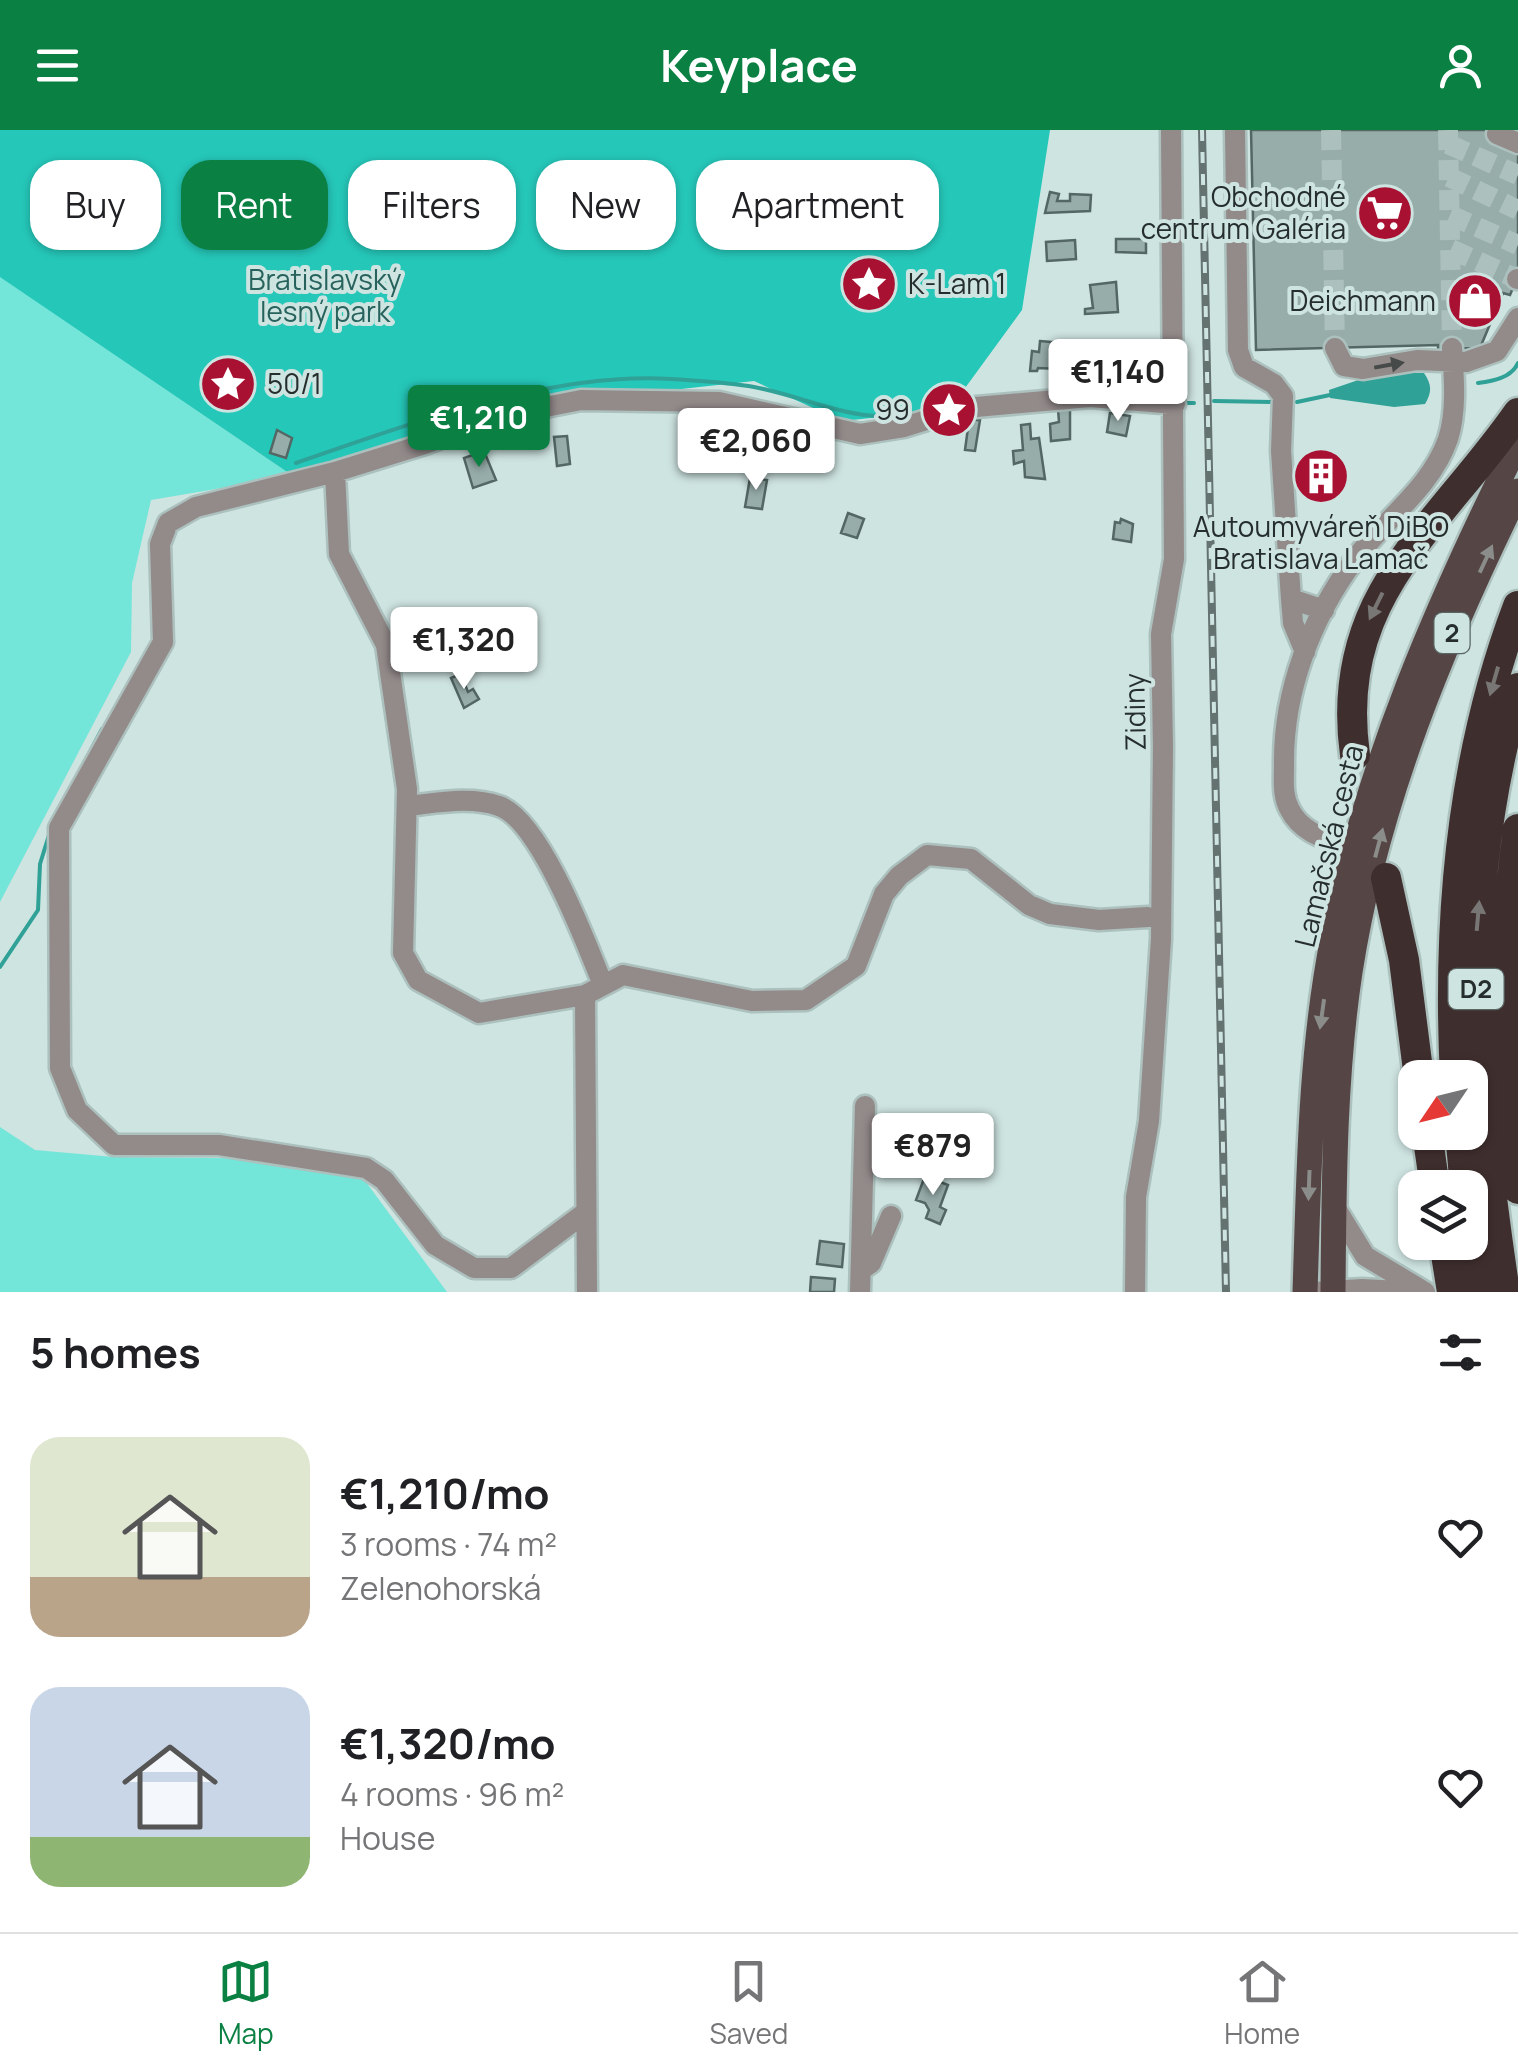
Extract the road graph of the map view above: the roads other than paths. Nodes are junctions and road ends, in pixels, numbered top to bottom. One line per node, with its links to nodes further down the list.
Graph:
1 (1171, 130): 8 (street, Zidiny)
2 (1234, 130): 13 (street)
3 (1497, 134): 4 (street)
4 (1518, 143)
5 (1518, 318): 7 (street)
6 (1335, 348): 7 (street, one-way to 7)
7 (1452, 355): 15 (street)
8 (1175, 404): 11 (street); 42 (street, Zidiny)
9 (1518, 413): 18 (highway, one-way to 18)
10 (1518, 442): 21 (main road, Lamačská cesta / 2)
11 (336, 472): 19 (street); 34 (street)
12 (1518, 492): 33 (main road, Lamačská cesta / 2, one-way to 12)
13 (1291, 599): 15 (street); 16 (street)
14 (1518, 606): 24 (highway, D2, one-way to 24)
15 (1324, 610): 16 (street)
16 (1304, 652): 21 (street)
17 (1518, 688): 47 (highway, D2, one-way to 17)
18 (1355, 756)
19 (407, 806): 25 (street); 25 (street)
20 (1518, 829): 26 (highway)
21 (1353, 850): 43 (main road, Lamačská cesta / 2, one-way to 43)
22 (1386, 878): 27 (highway)
23 (1148, 918): 25 (street)
24 (1453, 935): 28 (highway); 29 (highway, D2)
25 (594, 990): 34 (street)
26 (1503, 1022): 30 (highway); 32 (highway)
27 (1417, 1060)
28 (1432, 1060)
29 (1455, 1060)
30 (1518, 1083)
31 (866, 1106): 38 (street)
32 (1518, 1189)
33 (1334, 1207): 39 (main road, Lamačská cesta / 2); 44 (street)
34 (586, 1212): 40 (street)
35 (891, 1216): 38 (street)
36 (1447, 1260): 45 (highway)
37 (1476, 1260): 46 (highway)
38 (861, 1270): 41 (street)
39 (1327, 1291): 44 (street)
40 (586, 1292)
41 (860, 1292)
42 (1135, 1292)
43 (1305, 1292)
44 (1422, 1292)
45 (1452, 1292)
46 (1481, 1292)
47 (1505, 1292)

